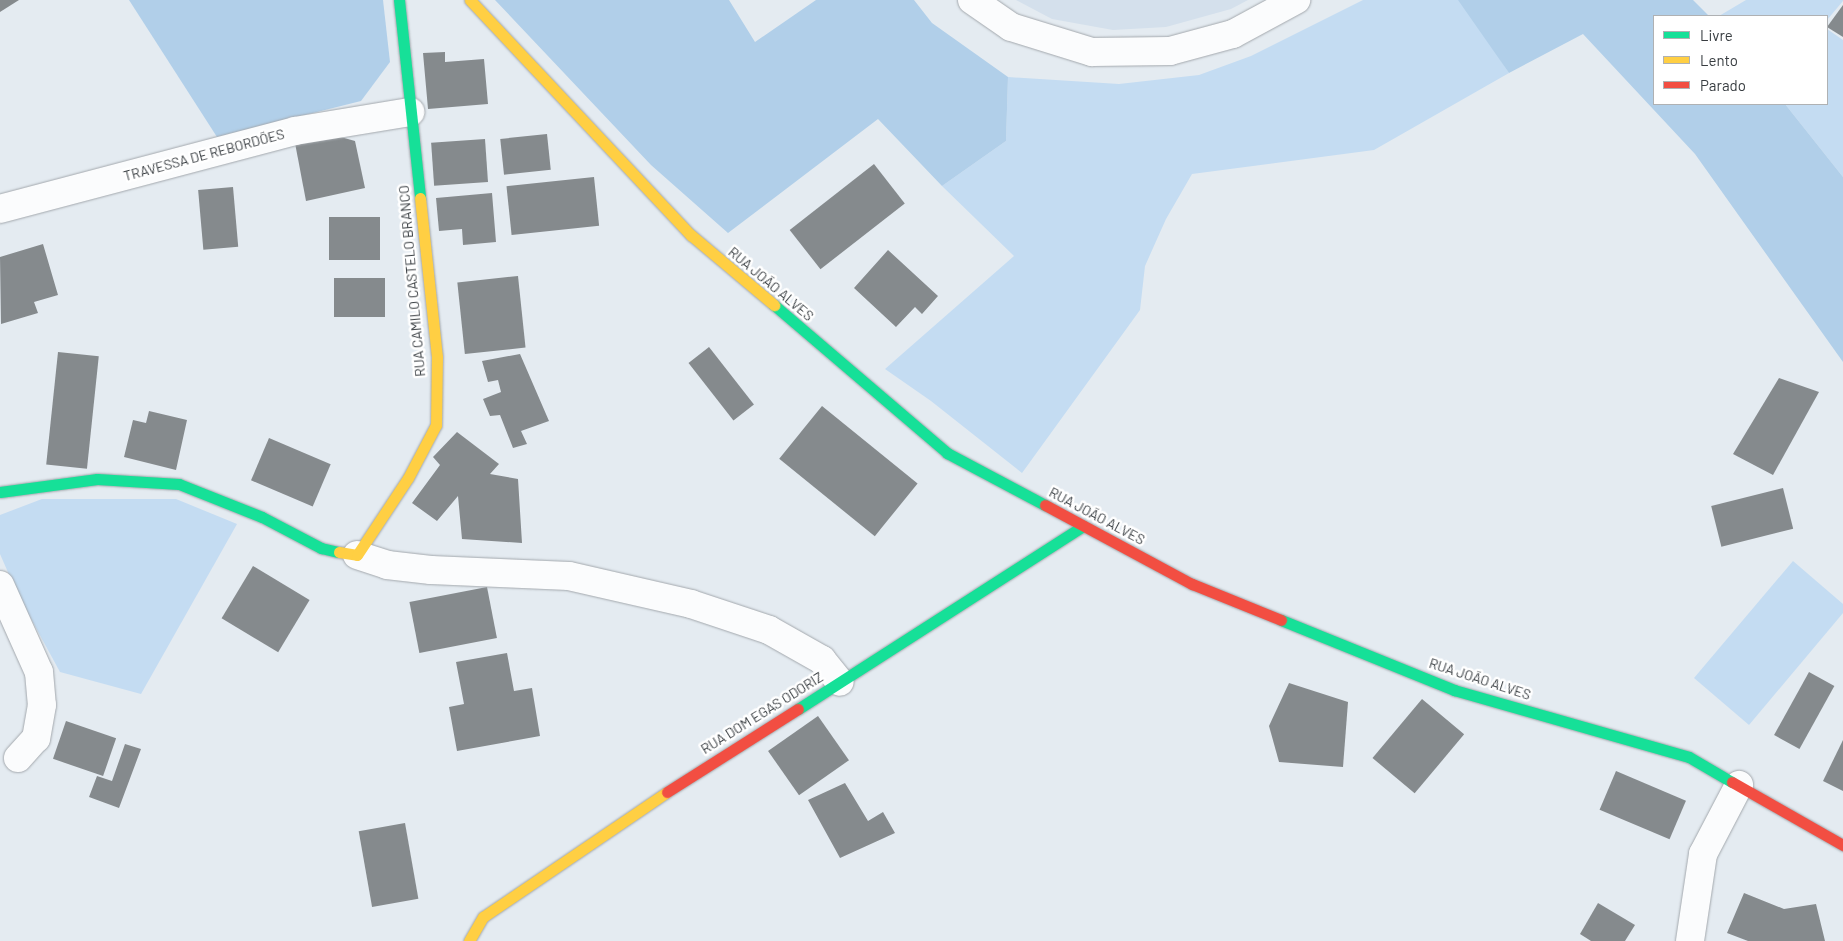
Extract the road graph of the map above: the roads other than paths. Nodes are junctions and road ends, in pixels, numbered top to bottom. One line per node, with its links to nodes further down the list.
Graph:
1 (399, 0): 5 (street, RUA CAMILO CASTELO BRANCO)
2 (470, 0): 8 (street, RUA JOÃO ALVES)
3 (972, 0): 4 (street)
4 (1296, 0)
5 (410, 112): 6 (street, TRAVESSA DE REBORDÕES); 9 (street, RUA CAMILO CASTELO BRANCO)
6 (0, 209)
7 (0, 492): 9 (street)
8 (1084, 526): 11 (street, RUA DOM EGAS ODORIZ); 13 (street, RUA JOÃO ALVES)
9 (357, 555): 11 (street)
10 (0, 585): 12 (street)
11 (840, 682): 15 (street, RUA DOM EGAS ODORIZ)
12 (18, 758)
13 (1739, 785): 14 (street, RUA JOÃO ALVES); 16 (street)
14 (1843, 845)
15 (469, 941)
16 (1690, 941)

